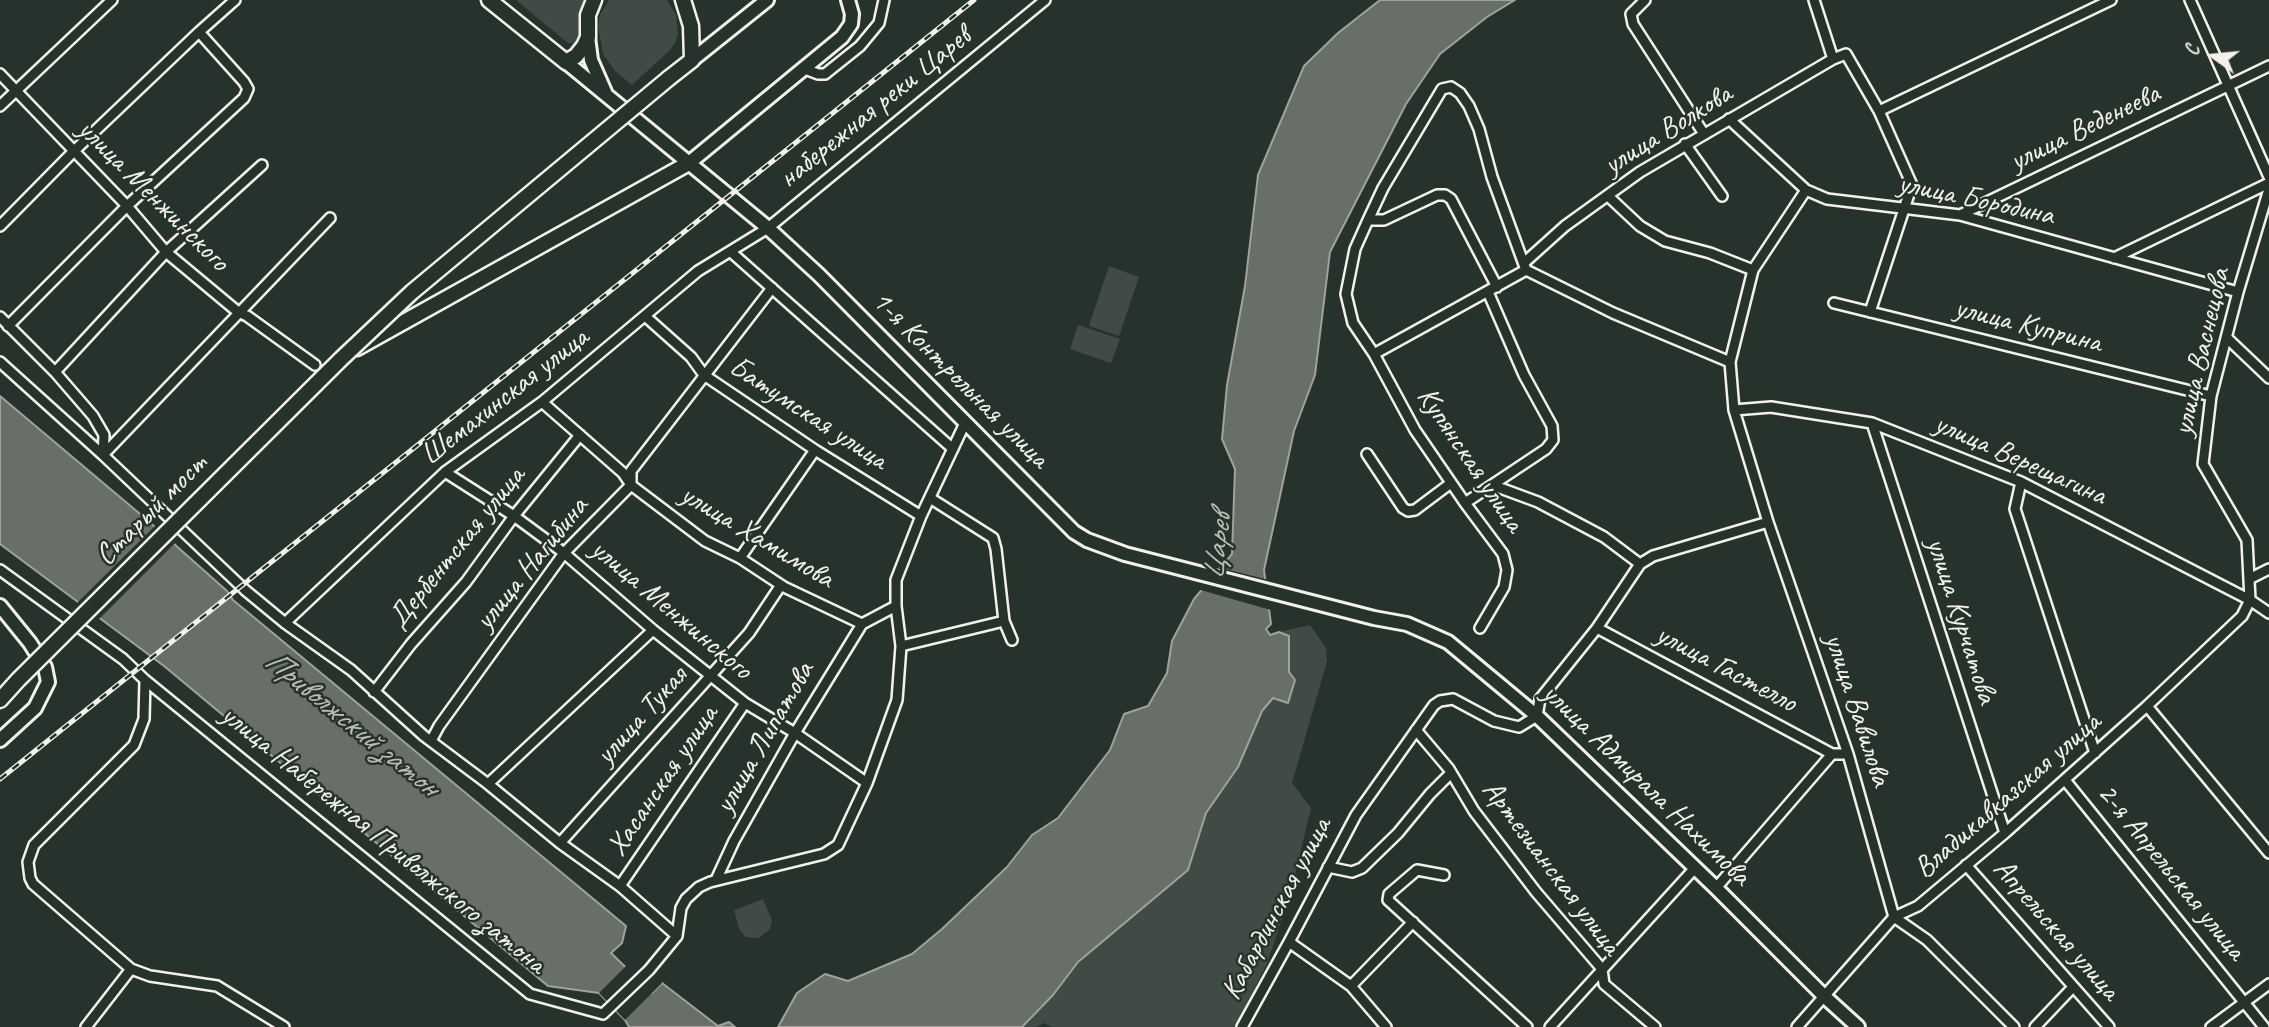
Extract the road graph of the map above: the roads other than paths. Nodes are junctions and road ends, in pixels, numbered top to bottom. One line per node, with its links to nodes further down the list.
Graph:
1 (112, 0): 23 (street)
2 (235, 0): 14 (street)
3 (489, 0): 18 (main road)
4 (594, 0): 15 (main road)
5 (683, 0): 17 (main road)
6 (767, 0): 17 (main road)
7 (848, 0): 20 (main road)
8 (884, 0): 20 (street)
9 (1045, 0): 45 (street, набережная реки Царев)
10 (1645, 0): 28 (street)
11 (1814, 0): 16 (street)
12 (2112, 0): 26 (street)
13 (2190, 0): 22 (street)
14 (199, 32): 30 (street); 39 (street)
15 (588, 37): 18 (main road); 24 (main road)
16 (1833, 59): 26 (street, улица Волкова); 27 (street, улица Волкова)
17 (692, 60): 63 (main road, bridge)
18 (565, 62): 24 (main road, 1-я Контрольная улица)
19 (2269, 66): 22 (street, улица Веденеева)
20 (805, 69): 31 (main road)
21 (0, 74): 23 (street, улица Менжинского)
22 (2228, 87): 33 (street); 41 (street, улица Веденеева)
23 (15, 92): 25 (street); 30 (street, улица Менжинского)
24 (607, 96): 31 (main road, 1-я Контрольная улица)
25 (0, 106)
26 (1879, 111): 40 (street)
27 (1728, 119): 28 (street, улица Волкова); 36 (street, улица Бородина)
28 (1704, 134): 29 (street, улица Волкова)
29 (1685, 144): 37 (street, улица Волкова); 38 (street)
30 (74, 151): 39 (street, улица Менжинского); 44 (street)
31 (689, 163): 45 (main road, 1-я Контрольная улица); 63 (main road, bridge)
32 (262, 165): 46 (street)
33 (2269, 177)
34 (2269, 183): 48 (street)
35 (2269, 189): 54 (street, улица Васнецова)
36 (1806, 190): 40 (street, улица Бородина); 50 (street, улица Вавилова)
37 (1608, 196): 49 (street, улица Волкова); 50 (street)
38 (1722, 197)
39 (127, 206): 46 (street, улица Менжинского); 60 (street)
40 (1906, 207): 41 (street, улица Бородина); 57 (street)
41 (1959, 215): 48 (street, улица Бородина)
42 (330, 218): 56 (street)
43 (1368, 220): 49 (street); 51 (street); 62 (street, Купянская улица)
44 (0, 226)
45 (768, 228): 47 (street, Шемахинская улица); 73 (main road, 1-я Контрольная улица)
46 (166, 252): 56 (street, улица Менжинского); 67 (street)
47 (731, 252): 52 (street); 58 (street, Шемахинская улица)
48 (2114, 258): 54 (street, улица Бородина)
49 (1525, 266): 51 (street, улица Волкова); 65 (street)
50 (1753, 270): 65 (street, улица Вавилова)
51 (1497, 287): 53 (street, улица Волкова)
52 (772, 288): 68 (street, улица Нагибина); 76 (street)
53 (1488, 292): 62 (street, улица Волкова); 84 (street)
54 (2238, 292): 61 (street, улица Васнецова)
55 (1834, 303): 57 (street, улица Куприна)
56 (238, 312): 66 (street, улица Менжинского); 79 (street)
57 (1870, 312): 70 (street, улица Куприна)
58 (645, 316): 68 (street, Батумская улица); 71 (street, Шемахинская улица)
59 (0, 317): 60 (street)
60 (8, 326): 67 (street)
61 (2227, 338): 69 (street); 70 (street, улица Васнецова)
62 (1374, 354): 82 (street, Купянская улица)
63 (341, 359): 113 (main road, Старый мост, bridge)
64 (0, 362): 79 (street)
65 (1730, 362): 72 (street, улица Вавилова)
66 (315, 365)
67 (55, 372): 79 (street)
68 (704, 375): 77 (street, Батумская улица); 83 (street, улица Нагибина)
69 (2269, 378)
70 (2211, 396): 95 (street, улица Васнецова)
71 (542, 402): 75 (street, улица Хамимова); 80 (street, Шемахинская улица)
72 (1734, 410): 74 (street, улица Верещагина); 89 (street, улица Вавилова)
73 (965, 423): 76 (street); 101 (main road, 1-я Контрольная улица)
74 (1872, 423): 81 (street, улица Верещагина); 128 (street, улица Курчатова)
75 (580, 435): 83 (street, улица Хамимова); 87 (street, Дербентская улица)
76 (953, 449): 85 (street)
77 (815, 450): 88 (street, Батумская улица); 91 (street)
78 (1367, 454): 82 (street)
79 (103, 455): 103 (street)
80 (445, 472): 87 (street, улица Менжинского); 103 (street, Шемахинская улица)
81 (2021, 482): 97 (street, улица Верещагина); 121 (street)
82 (1451, 483): 86 (street, Купянская улица)
83 (631, 485): 90 (street, улица Нагибина); 91 (street, улица Хамимова)
84 (1492, 485): 86 (street); 92 (street)
85 (930, 498): 88 (street); 102 (street)
86 (1465, 503): 105 (street, Купянская улица)
87 (514, 516): 90 (street, улица Менжинского); 112 (street, Дербентская улица)
88 (921, 516): 99 (street)
89 (1768, 522): 92 (street); 123 (street, улица Вавилова)
90 (564, 553): 107 (street, улица Менжинского); 120 (street, улица Нагибина)
91 (740, 558): 96 (street, улица Хамимова)
92 (1640, 564): 106 (street)
93 (2269, 569): 95 (street)
94 (0, 570): 111 (street, улица Набережная Приволжского затона)
95 (2249, 579): 97 (street, улица Васнецова)
96 (781, 584): 104 (street, улица Хамимова); 110 (street, улица Тукая)
97 (2250, 600): 100 (street, улица Верещагина); 115 (street, Владикавказская улица)
98 (0, 606): 119 (main road)
99 (896, 606): 104 (street); 109 (street)
100 (2269, 613)
101 (1374, 618): 116 (main road, улица Адмирала Нахимова)
102 (1004, 621): 108 (street); 109 (street)
103 (285, 623): 112 (street)
104 (862, 624): 118 (street, улица Липатова)
105 (1480, 628)
106 (1597, 628): 116 (street); 122 (street, улица Гастелло)
107 (653, 630): 110 (street, улица Менжинского); 127 (street)
108 (1013, 640)
109 (901, 646): 126 (street)
110 (711, 677): 114 (street, улица Менжинского); 129 (street, улица Тукая)
111 (145, 680): 140 (street, улица Набережная Приволжского затона); 142 (street)
112 (374, 692): 120 (street)
113 (0, 701)
114 (746, 703): 118 (street, улица Менжинского); 136 (street, Хасанская улица)
115 (2147, 706): 121 (street, Владикавказская улица); 130 (street)
116 (1537, 716): 117 (street, Кабардинская улица); 133 (main road, улица Адмирала Нахимова)
117 (1416, 730): 124 (street, Артезианская улица); 132 (street, Кабардинская улица)
118 (795, 733): 126 (street, улица Менжинского); 135 (street, улица Липатова)
119 (0, 740)
120 (431, 741): 127 (street)
121 (2095, 753): 125 (street, Владикавказская улица)
122 (1832, 754): 123 (street); 137 (street)
123 (1847, 754): 138 (street, улица Вавилова)
124 (1451, 773): 132 (street); 143 (street, Артезианская улица)
125 (2066, 780): 128 (street, Владикавказская улица); 148 (street, 2-я Апрельская улица)
126 (867, 783): 135 (street)
127 (488, 784): 129 (street)
128 (2005, 833): 131 (street, Владикавказская улица)
129 (560, 843): 136 (street)
130 (2269, 853)
131 (1966, 865): 138 (street, Владикавказская улица); 146 (street, Апрельская улица)
132 (1328, 867): 141 (street, Кабардинская улица)
133 (1694, 869): 137 (main road, улица Адмирала Нахимова); 143 (street)
134 (1444, 875): 139 (street)
135 (716, 880): 140 (street)
136 (620, 886): 140 (street)
137 (1716, 888): 147 (main road, улица Адмирала Нахимова)
138 (1894, 917): 147 (street, Владикавказская улица); 158 (street)
139 (1413, 922): 145 (street); 153 (street)
140 (677, 936)
141 (1290, 942): 145 (street); 151 (street, Кабардинская улица)
142 (131, 969): 149 (street); 150 (street)
143 (1602, 969): 154 (street); 155 (street, Артезианская улица)
144 (2269, 984): 148 (street)
145 (1351, 986): 152 (street)
146 (2073, 986): 159 (street); 160 (street, Апрельская улица)
147 (1825, 997): 156 (street, Владикавказская улица); 157 (main road, улица Адмирала Нахимова)
148 (2245, 1003): 161 (street); 162 (street, 2-я Апрельская улица)
149 (86, 1027)
150 (284, 1027)
151 (1242, 1027)
152 (1386, 1027)
153 (1527, 1027)
154 (1550, 1027)
155 (1655, 1027)
156 (1797, 1027)
157 (1858, 1027)
158 (2014, 1027)
159 (2035, 1027)
160 (2109, 1027)
161 (2211, 1027)
162 (2264, 1027)

